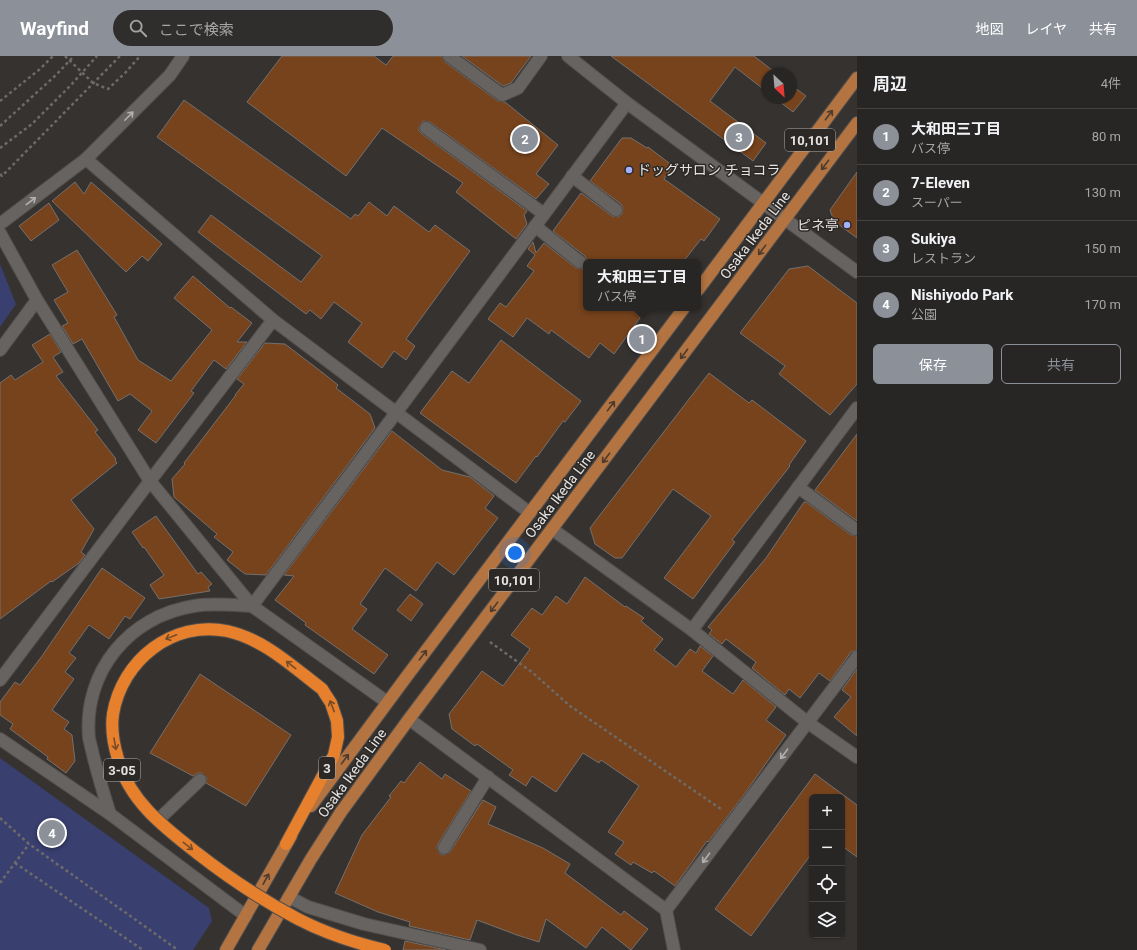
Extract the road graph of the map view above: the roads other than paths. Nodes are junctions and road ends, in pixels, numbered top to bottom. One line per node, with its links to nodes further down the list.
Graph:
1 (183, 56): 9 (street, one-way to 1)
2 (449, 56): 3 (street)
3 (541, 56)
4 (568, 56): 6 (street)
5 (857, 78): 11 (main road, Osaka Ikeda Line / 10,101, one-way to 5)
6 (627, 102): 10 (street); 11 (street)
7 (857, 123): 14 (main road, Osaka Ikeda Line / 10,101, one-way to 14)
8 (426, 128): 13 (street)
9 (86, 159): 15 (street, one-way to 9); 23 (street)
10 (572, 176): 12 (street); 13 (street)
11 (764, 202): 14 (street); 20 (main road, Osaka Ikeda Line / 10,101)
12 (616, 210)
13 (544, 214): 16 (street)
14 (785, 219): 19 (street); 30 (main road, Osaka Ikeda Line / 10,101, one-way to 30)
15 (0, 224)
16 (535, 226): 18 (street); 26 (street)
17 (0, 233): 21 (street)
18 (580, 262)
19 (857, 272)
20 (701, 286)
21 (37, 300): 24 (street); 27 (street)
22 (682, 311): 29 (main road, Osaka Ikeda Line / 10,101, one-way to 22)
23 (273, 320): 26 (street); 27 (street)
24 (0, 350)
25 (857, 408): 28 (street)
26 (396, 412): 29 (street); 32 (street)
27 (150, 481): 32 (street); 35 (street)
28 (798, 487): 31 (street); 33 (street)
29 (530, 513): 37 (main road, Osaka Ikeda Line / 10,101, one-way to 29)
30 (552, 529): 33 (street); 38 (main road, Osaka Ikeda Line / 10,101, one-way to 38)
31 (855, 529)
32 (252, 606): 37 (street); 44 (street)
33 (692, 630): 39 (street)
34 (857, 657): 39 (street)
35 (0, 680)
36 (322, 689): 45 (highway, 3-05, one-way to 45, bridge); 46 (highway, 3, one-way to 36)
37 (387, 702): 46 (main road, Osaka Ikeda Line / 10,101, one-way to 37)
38 (409, 718): 42 (street); 48 (main road, Osaka Ikeda Line / 10,101)
39 (807, 722): 41 (street); 49 (street, one-way to 49)
40 (0, 739): 44 (street)
41 (857, 757)
42 (488, 777): 47 (street); 49 (street)
43 (200, 780): 45 (street)
44 (110, 814): 50 (street)
45 (158, 820): 53 (highway, 3-05, one-way to 53, bridge)
46 (286, 844): 50 (main road, Osaka Ikeda Line / 10,101, one-way to 46)
47 (444, 848)
48 (289, 897): 52 (main road, Osaka Ikeda Line / 10,101); 54 (street)
49 (666, 910): 55 (street)
50 (246, 916): 51 (main road, Osaka Ikeda Line / 10,101)
51 (226, 950)
52 (258, 950)
53 (385, 950)
54 (480, 950)
55 (674, 950)

